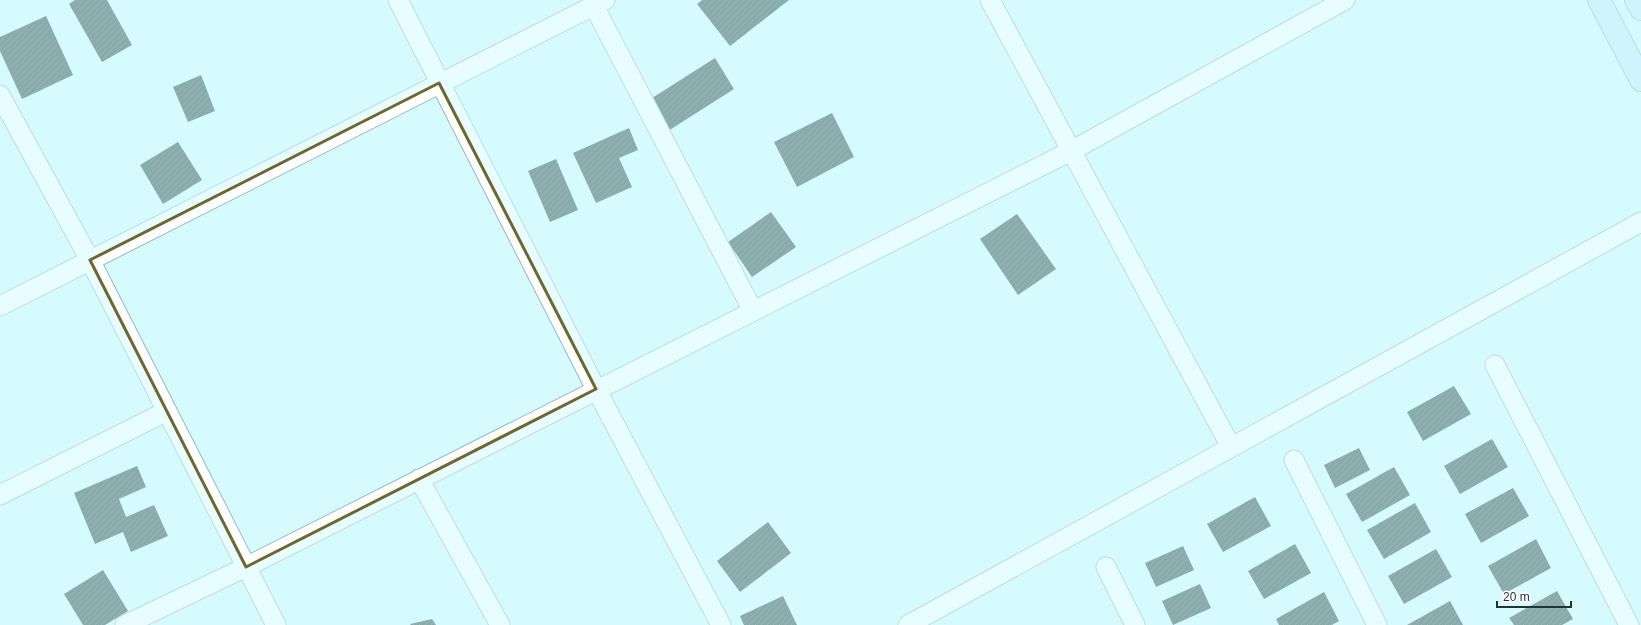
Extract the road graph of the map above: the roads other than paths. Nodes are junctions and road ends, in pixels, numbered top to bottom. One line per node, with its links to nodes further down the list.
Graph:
1 (398, 0): 9 (street)
2 (990, 0): 11 (street)
3 (1345, 0): 11 (street)
4 (1599, 0): 8 (street)
5 (1636, 0): 7 (street)
6 (600, 3): 9 (street); 15 (street)
7 (1641, 9)
8 (1641, 80)
9 (439, 83): 13 (street); 17 (street)
10 (0, 95): 13 (street)
11 (1072, 151): 15 (street); 19 (street)
12 (1641, 222): 19 (street)
13 (90, 260): 14 (street); 18 (street)
14 (0, 306)
15 (752, 311): 17 (street)
16 (1495, 365): 32 (street)
17 (596, 389): 21 (street); 28 (street)
18 (167, 411): 22 (street); 23 (street)
19 (1231, 447): 29 (street)
20 (1294, 460): 31 (street)
21 (419, 479): 23 (street); 27 (street)
22 (0, 495)
23 (246, 567): 25 (street); 26 (street)
24 (1106, 567): 30 (street)
25 (125, 625)
26 (276, 625)
27 (500, 625)
28 (721, 625)
29 (908, 625)
30 (1136, 625)
31 (1377, 625)
32 (1629, 625)

